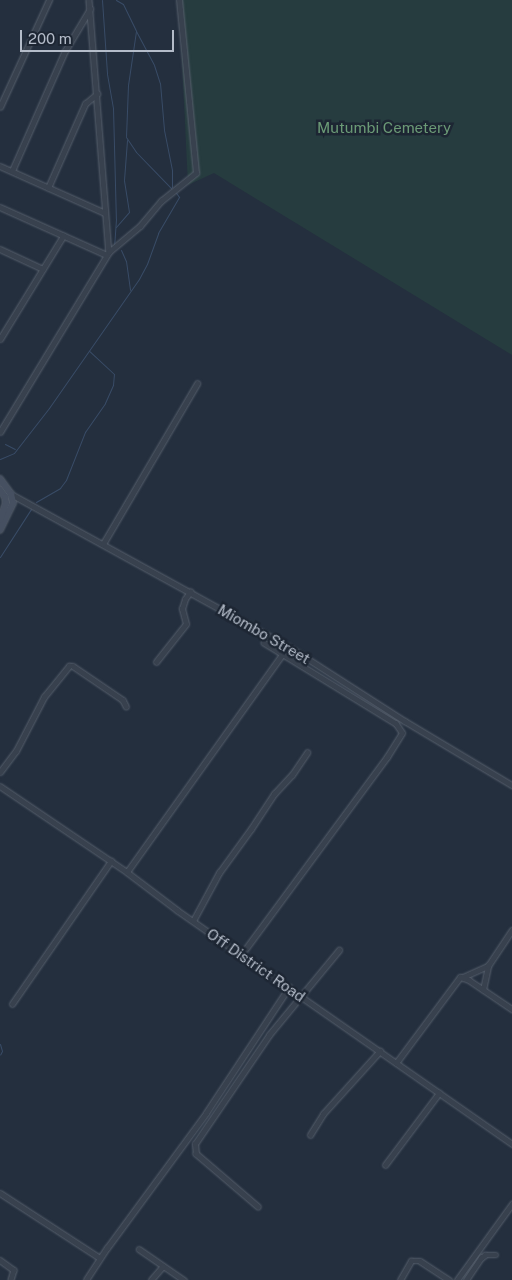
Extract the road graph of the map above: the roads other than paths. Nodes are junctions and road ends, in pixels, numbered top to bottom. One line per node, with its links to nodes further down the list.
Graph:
1 (50, 0): 6 (street)
2 (89, 0): 4 (street)
3 (178, 0): 14 (street)
4 (90, 9): 5 (street); 8 (street)
5 (97, 94): 9 (street); 11 (street)
6 (0, 107)
7 (0, 166): 8 (street)
8 (12, 171): 9 (street)
9 (48, 188): 11 (street)
10 (0, 207): 12 (street)
11 (105, 213): 14 (street)
12 (62, 235): 14 (street); 15 (street)
13 (0, 250): 15 (street)
14 (108, 253): 18 (street)
15 (42, 270): 16 (street)
16 (0, 339)
17 (197, 384): 24 (street)
18 (0, 432)
19 (0, 479): 21 (main road)
20 (0, 490): 22 (main road)
21 (12, 494): 23 (main road); 24 (street, Miombo Street)
22 (0, 520)
23 (0, 530)
24 (103, 544): 25 (street, Miombo Street)
25 (190, 592): 27 (street, Miombo Street); 29 (street)
26 (264, 643): 28 (street)
27 (288, 646): 28 (street); 33 (street, Miombo Street)
28 (282, 655): 36 (street); 40 (street)
29 (156, 662)
30 (126, 706): 32 (street)
31 (307, 753): 37 (street)
32 (0, 772)
33 (512, 784)
34 (0, 786): 35 (street, Off District Road)
35 (111, 861): 36 (street, Off District Road); 46 (street)
36 (127, 872): 37 (street, Off District Road)
37 (193, 921): 40 (street, Off District Road)
38 (512, 930): 41 (street)
39 (339, 950): 45 (street)
40 (241, 955): 43 (street, Off District Road)
41 (488, 966): 42 (street); 44 (street)
42 (463, 977): 44 (street); 49 (street)
43 (288, 987): 45 (street, Off District Road); 59 (street)
44 (483, 990): 47 (street)
45 (300, 996): 48 (street, Off District Road); 56 (street)
46 (12, 1004)
47 (512, 1009)
48 (380, 1051): 49 (street, Off District Road); 51 (street)
49 (396, 1063): 50 (street, Off District Road)
50 (439, 1093): 52 (street, Off District Road); 53 (street)
51 (310, 1135)
52 (512, 1144)
53 (385, 1165)
54 (0, 1193): 59 (street)
55 (512, 1204): 68 (street)
56 (258, 1207)
57 (138, 1249): 61 (street)
58 (496, 1255): 69 (street)
59 (100, 1258): 63 (street)
60 (0, 1260): 62 (street)
61 (163, 1266): 64 (street); 65 (street)
62 (12, 1280)
63 (86, 1280)
64 (151, 1280)
65 (184, 1280)
66 (400, 1280): 67 (street)
67 (449, 1280)
68 (457, 1280)
69 (466, 1280)

